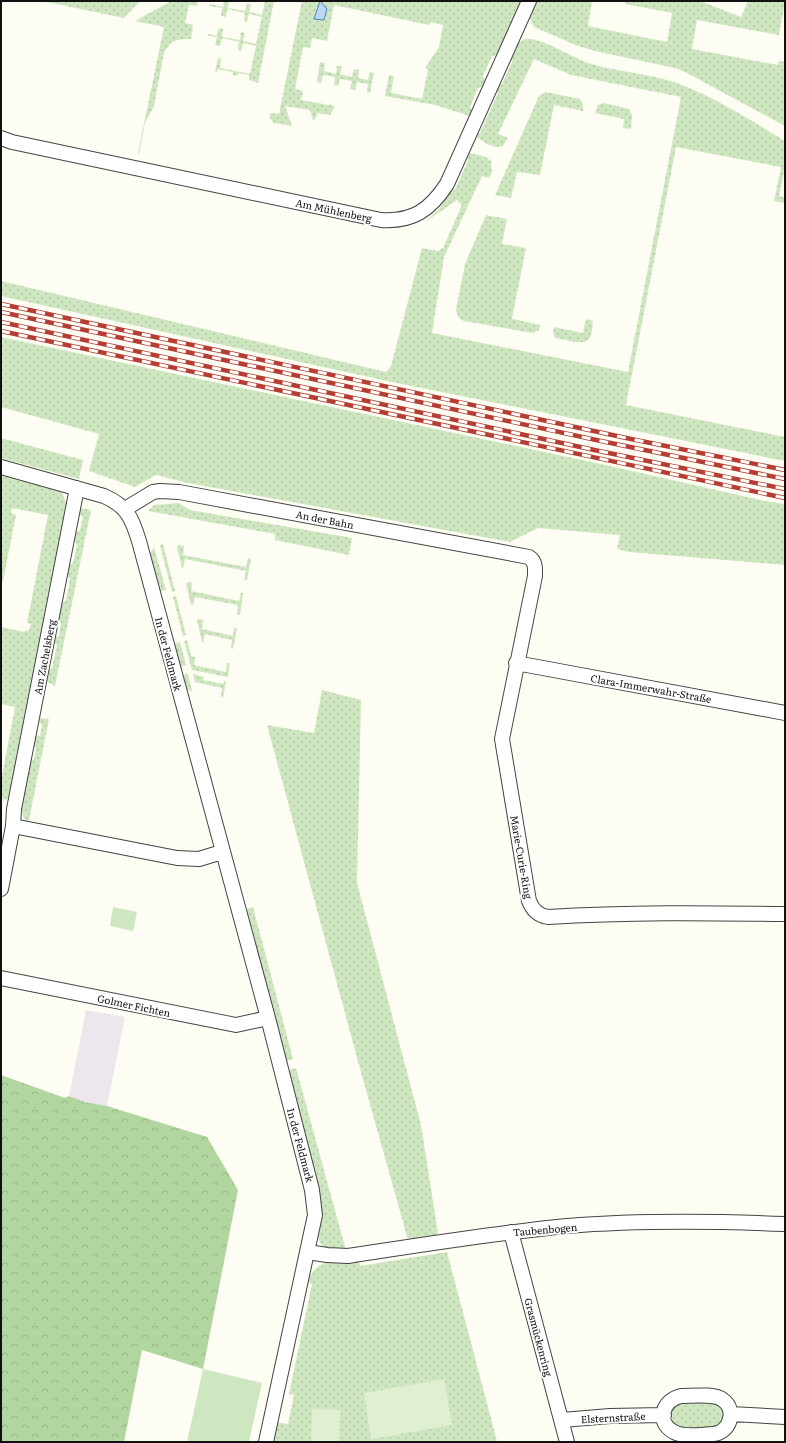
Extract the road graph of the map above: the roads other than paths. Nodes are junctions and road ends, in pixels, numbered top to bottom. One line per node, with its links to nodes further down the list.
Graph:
1 (529, 1): 2 (street, Am Mühlenberg)
2 (5, 141)
3 (1, 467): 4 (street)
4 (78, 488): 5 (street); 9 (street, Am Zachelsberg)
5 (125, 509): 6 (street, An der Bahn); 10 (street, In der Feldmark)
6 (529, 557): 7 (street, Marie-Curie-Ring)
7 (516, 663): 8 (street, Clara-Immerwahr-Straße); 12 (street, Marie-Curie-Ring)
8 (785, 713)
9 (13, 826): 10 (street); 11 (street)
10 (222, 852): 14 (street, In der Feldmark)
11 (1, 889)
12 (785, 914)
13 (1, 978): 14 (street, Golmer Fichten)
14 (268, 1018): 17 (street, In der Feldmark)
15 (785, 1224): 16 (street, Taubenbogen)
16 (511, 1232): 17 (street, Taubenbogen); 21 (street, Grasmückenring)
17 (308, 1252): 22 (street, In der Feldmark)
18 (664, 1414): 19 (street); 19 (street); 21 (street, Elsternstraße)
19 (731, 1414): 20 (street)
20 (785, 1417)
21 (562, 1420): 23 (street, Grasmückenring)
22 (266, 1442)
23 (567, 1442)

